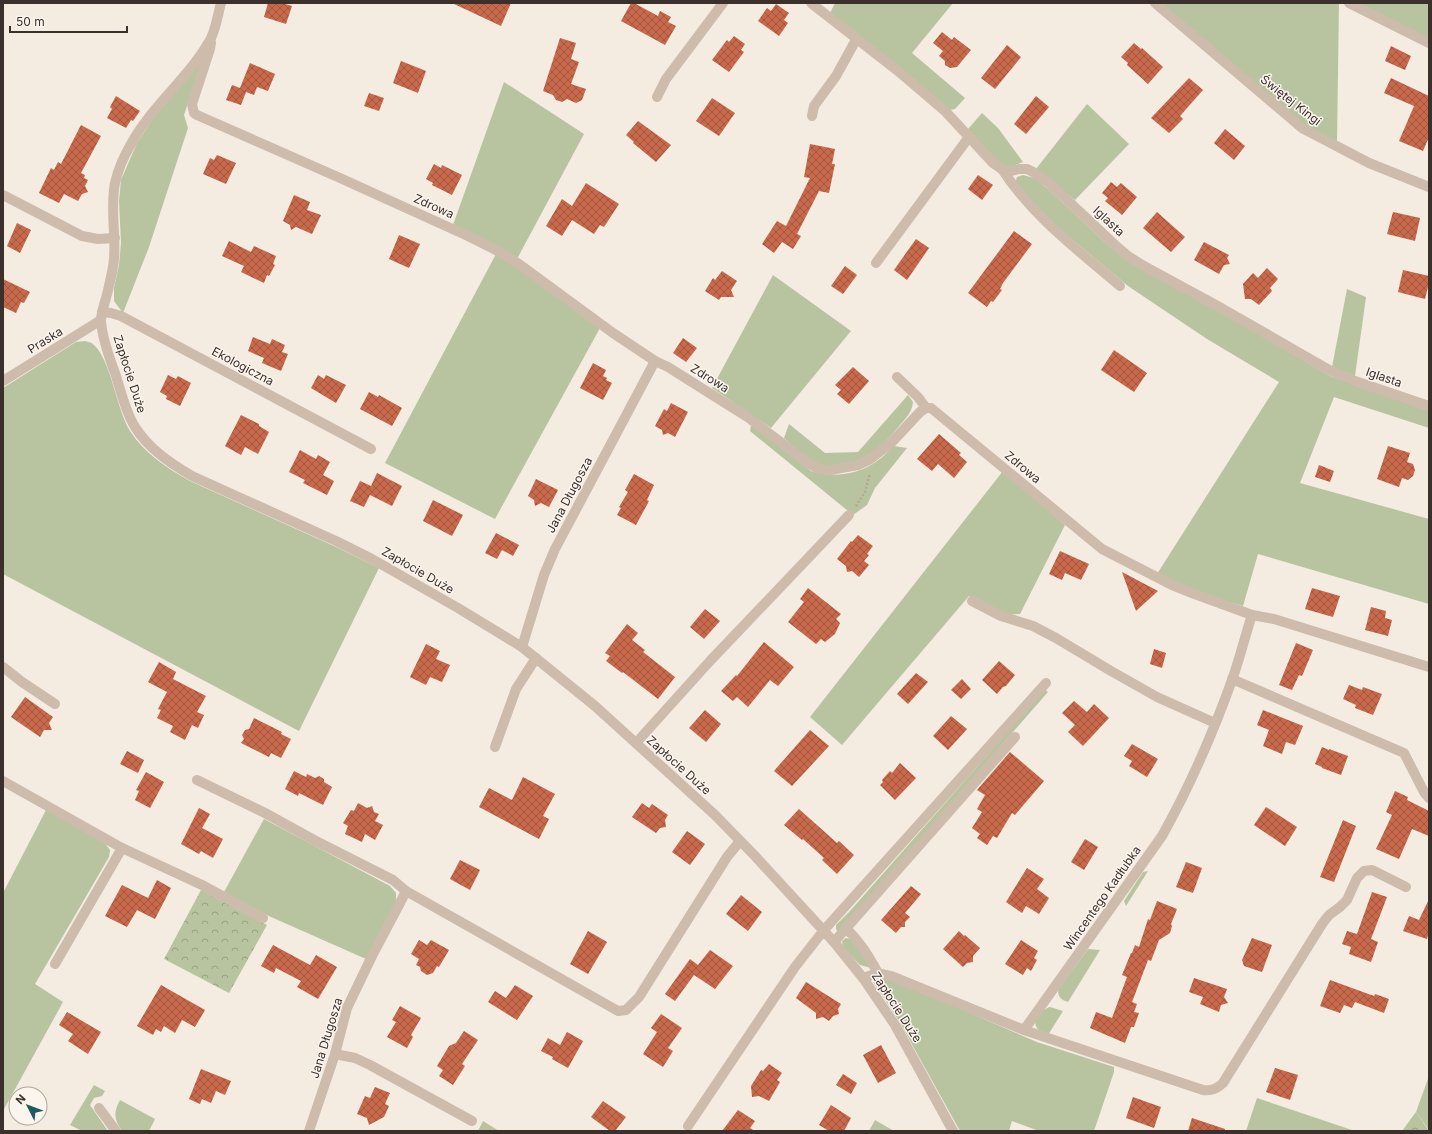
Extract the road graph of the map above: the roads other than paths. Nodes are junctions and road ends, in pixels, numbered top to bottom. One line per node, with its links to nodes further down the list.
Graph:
1 (221, 3): 6 (street, Zapłocie Duże)
2 (723, 3): 9 (street)
3 (811, 3): 7 (street)
4 (1155, 3): 13 (street, Świętej Kingi)
5 (1349, 3): 8 (street)
6 (212, 37): 15 (street, Zapłocie Duże); 19 (street, Zdrowa)
7 (857, 38): 10 (street); 11 (street)
8 (1429, 43)
9 (657, 97)
10 (812, 116)
11 (969, 137): 12 (street); 16 (street)
12 (1002, 169): 17 (street); 22 (street, Iglasta)
13 (1429, 187)
14 (3, 195): 15 (street)
15 (115, 238): 18 (street, Zapłocie Duże)
16 (876, 263)
17 (1120, 286)
18 (102, 316): 21 (street, Praska); 24 (street, Ekologiczna); 28 (street, Zapłocie Duże)
19 (655, 361): 23 (street, Zdrowa); 28 (street, Jana Długosza)
20 (897, 377): 23 (street)
21 (3, 381)
22 (1429, 406)
23 (926, 408): 27 (street, Zdrowa)
24 (371, 449)
25 (849, 514): 37 (street)
26 (972, 601): 35 (street)
27 (1252, 615): 31 (street, Zdrowa); 32 (street, Wincentego Kadłubka)
28 (522, 647): 29 (street, Zapłocie Duże)
29 (536, 658): 37 (street, Zapłocie Duże); 38 (street)
30 (3, 667): 34 (street)
31 (1429, 667)
32 (1232, 679): 35 (street, Wincentego Kadłubka); 41 (street)
33 (1046, 683): 48 (street)
34 (55, 704)
35 (1215, 723): 53 (street, Wincentego Kadłubka)
36 (1015, 736): 47 (street)
37 (636, 743): 42 (street, Zapłocie Duże)
38 (495, 747)
39 (197, 780): 45 (street)
40 (3, 781): 43 (street)
41 (1429, 798)
42 (740, 841): 45 (street); 48 (street, Zapłocie Duże)
43 (122, 848): 46 (street); 50 (street)
44 (1406, 886): 53 (street)
45 (406, 891): 54 (street, Jana Długosza)
46 (263, 918)
47 (846, 928): 49 (street); 51 (street)
48 (824, 930): 49 (street, Zapłocie Duże); 57 (street)
49 (834, 942): 52 (street, Zapłocie Duże)
50 (55, 964)
51 (878, 973): 52 (street); 53 (street)
52 (864, 978): 60 (street, Zapłocie Duże)
53 (1024, 1030)
54 (335, 1054): 56 (street); 59 (street, Jana Długosza)
55 (99, 1108): 58 (street)
56 (472, 1121)
57 (688, 1126)
58 (116, 1131)
59 (309, 1131)
60 (953, 1131)

